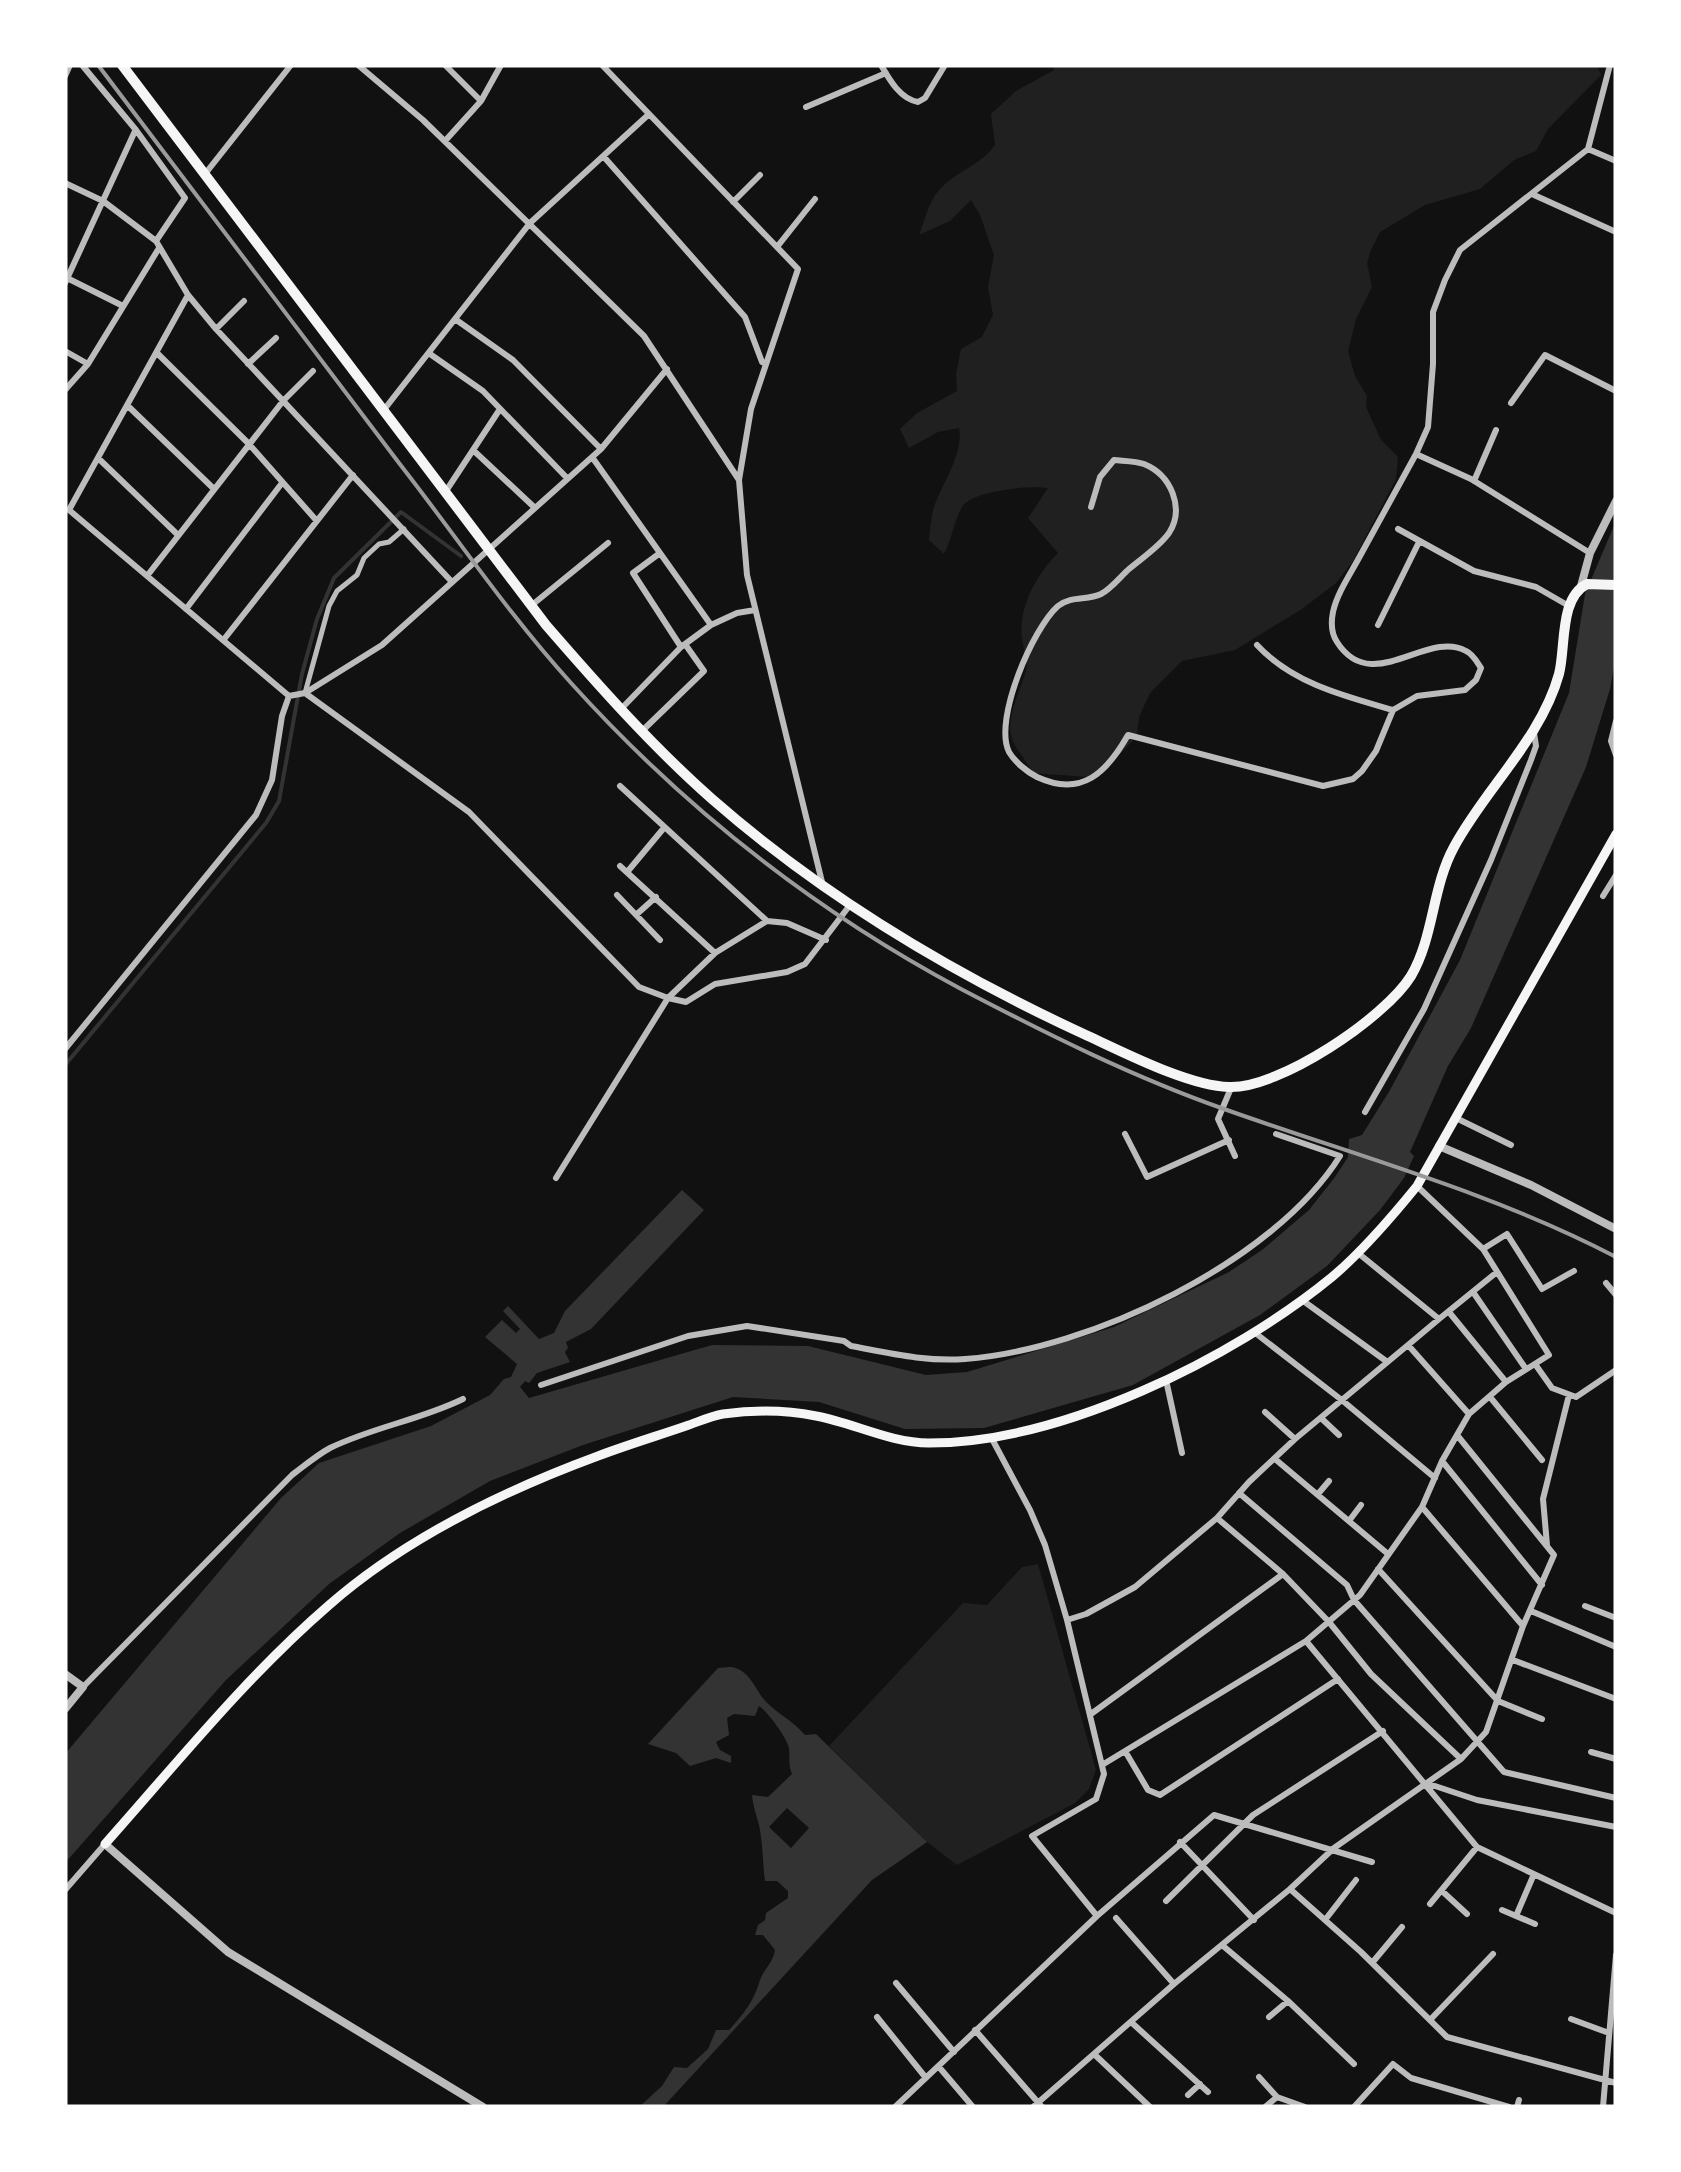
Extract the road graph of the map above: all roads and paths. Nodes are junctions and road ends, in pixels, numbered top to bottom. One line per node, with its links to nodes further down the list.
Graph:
1 (70, 65): 12 (street)
2 (82, 65): 16 (street)
3 (122, 65): 21 (highway)
4 (290, 65): 21 (street)
5 (358, 65): 17 (street)
6 (445, 65): 13 (street)
7 (501, 65): 13 (street)
8 (602, 65): 15 (street)
9 (945, 65): 10 (street)
10 (883, 69): 14 (street)
11 (1612, 70): 18 (street)
12 (65, 76)
13 (481, 102): 17 (street)
14 (806, 106)
15 (648, 114): 19 (street); 27 (street)
16 (136, 130): 26 (street); 30 (street)
17 (444, 142): 28 (street)
18 (1588, 149): 20 (street); 24 (street)
19 (604, 157): 28 (street); 44 (street)
20 (1616, 161)
21 (204, 176): 53 (highway)
22 (760, 176): 27 (street)
23 (65, 183): 26 (street)
24 (1534, 195): 29 (street); 58 (street)
25 (814, 199): 31 (street)
26 (104, 201): 30 (street); 32 (street)
27 (734, 202): 31 (street)
28 (530, 223): 36 (street); 45 (street)
29 (1616, 232)
30 (158, 245): 33 (street); 35 (street)
31 (777, 247): 44 (street)
32 (66, 280): 35 (street)
33 (188, 295): 37 (street); 40 (street)
34 (244, 301): 37 (street)
35 (123, 306): 42 (street)
36 (455, 319): 41 (street); 56 (street)
37 (216, 329): 43 (street)
38 (276, 338): 43 (street)
39 (65, 351): 42 (street)
40 (157, 353): 51 (street); 55 (street)
41 (430, 354): 52 (street); 53 (street)
42 (88, 364): 47 (street)
43 (248, 364): 49 (street)
44 (766, 364): 63 (street)
45 (668, 369): 56 (street); 63 (street)
46 (313, 371): 49 (street)
47 (65, 390)
48 (1616, 392): 50 (street)
49 (282, 400): 55 (street); 61 (street)
50 (1511, 402)
51 (128, 406): 60 (street); 66 (street)
52 (500, 409): 57 (street); 62 (street)
53 (382, 412): 67 (highway)
54 (1496, 430): 64 (street)
55 (248, 444): 65 (street); 66 (street)
56 (601, 449): 59 (street)
57 (473, 450): 67 (street); 69 (street)
58 (1416, 454): 64 (street); 96 (street)
59 (592, 456): 62 (street); 78 (street)
60 (98, 458): 74 (street); 80 (street)
61 (353, 475): 71 (street); 72 (street)
62 (567, 478): 69 (street)
63 (740, 480): 87 (street)
64 (1474, 481): 79 (street)
65 (282, 483): 71 (street); 86 (street)
66 (214, 490): 74 (street)
67 (445, 493): 77 (highway)
68 (1616, 501): 79 (street)
69 (534, 507): 77 (street)
70 (1090, 507): 96 (street)
71 (316, 520): 90 (street)
72 (402, 527): 81 (street); 93 (street)
73 (1398, 529): 75 (street)
74 (178, 535): 80 (street)
75 (1419, 542): 85 (street); 89 (street)
76 (608, 543): 84 (street)
77 (488, 549): 81 (street); 84 (highway)
78 (660, 553): 88 (street); 92 (street)
79 (1590, 553): 82 (street)
80 (147, 576): 86 (street)
81 (452, 582): 93 (street)
82 (1584, 585): 83 (highway); 85 (highway)
83 (1616, 586)
84 (531, 606): 95 (highway)
85 (1569, 606): 98 (highway)
86 (186, 610): 90 (street)
87 (756, 610): 88 (street); 105 (street)
88 (711, 625): 92 (street)
89 (1378, 625)
90 (225, 638): 94 (street)
91 (1257, 644): 96 (street)
92 (683, 645): 95 (street); 99 (street)
93 (304, 693): 94 (street); 115 (street)
94 (289, 696): 116 (street)
95 (621, 709): 99 (highway)
96 (1393, 710)
97 (1616, 721): 100 (street)
98 (1533, 728): 117 (highway); 118 (street)
99 (642, 731): 105 (highway)
100 (1616, 755)
101 (620, 786): 102 (street)
102 (663, 829): 108 (street); 111 (street)
103 (1616, 834): 119 (main road)
104 (1616, 875): 107 (street)
105 (823, 886): 109 (highway)
106 (617, 895): 110 (street)
107 (1603, 896)
108 (656, 897): 110 (street); 114 (street)
109 (850, 905): 113 (street); 117 (highway)
110 (637, 914): 112 (street)
111 (767, 921): 113 (street); 114 (street)
112 (660, 940)
113 (826, 940): 115 (street)
114 (715, 953): 115 (street)
115 (668, 998): 126 (street)
116 (65, 1049)
117 (1231, 1088): 122 (street)
118 (1365, 1112)
119 (1456, 1118): 123 (main road); 124 (street)
120 (1126, 1134): 122 (street)
121 (1276, 1134): 147 (street)
122 (1230, 1140): 125 (street)
123 (1439, 1146): 127 (main road); 128 (street)
124 (1511, 1146)
125 (1234, 1156)
126 (556, 1178)
127 (1417, 1186): 129 (street); 130 (main road)
128 (1616, 1230)
129 (1483, 1249): 131 (street); 132 (street)
130 (1358, 1252): 136 (main road); 138 (street)
131 (1496, 1272): 134 (street); 142 (street)
132 (1574, 1272)
133 (1606, 1283): 135 (street)
134 (1473, 1292): 137 (street); 143 (street)
135 (1616, 1294)
136 (1301, 1300): 139 (main road); 141 (street)
137 (1448, 1312): 138 (street); 146 (street)
138 (1439, 1320): 140 (street)
139 (1254, 1332): 145 (main road); 151 (street)
140 (1408, 1344): 141 (street); 153 (street)
141 (1386, 1362): 151 (street)
142 (1535, 1364): 143 (street); 148 (street)
143 (1526, 1370): 146 (street)
144 (1616, 1370): 148 (street)
145 (1166, 1380): 157 (main road); 159 (street)
146 (1506, 1382): 149 (street)
147 (541, 1385)
148 (1569, 1395): 171 (street)
149 (1490, 1397): 153 (street); 161 (street)
150 (463, 1399): 188 (street)
151 (1343, 1401): 154 (street); 163 (street)
152 (1266, 1412): 158 (street)
153 (1468, 1414): 156 (street)
154 (1321, 1418): 155 (street); 158 (street)
155 (1340, 1435)
156 (1457, 1435): 162 (street); 171 (street)
157 (991, 1437): 180 (street); 206 (main road)
158 (1295, 1439): 160 (street)
159 (1182, 1453)
160 (1275, 1459): 165 (street); 166 (street)
161 (1542, 1460)
162 (1442, 1462): 163 (street); 175 (street)
163 (1435, 1478): 168 (street)
164 (1329, 1480): 166 (street)
165 (1240, 1494): 169 (street); 176 (street)
166 (1318, 1494): 170 (street)
167 (1362, 1505): 170 (street)
168 (1422, 1507): 172 (street); 182 (street)
169 (1217, 1518): 174 (street); 180 (street)
170 (1349, 1520): 172 (street)
171 (1547, 1546): 175 (street)
172 (1388, 1554): 173 (street)
173 (1378, 1568): 176 (street); 190 (street)
174 (1282, 1574): 181 (street); 192 (street)
175 (1542, 1585): 178 (street)
176 (1354, 1600): 181 (street); 195 (street)
177 (1585, 1606): 179 (street)
178 (1531, 1611): 182 (street); 184 (street)
179 (1616, 1618)
180 (1067, 1620): 192 (street)
181 (1329, 1622): 183 (street); 198 (street)
182 (1523, 1626): 185 (street)
183 (1306, 1641): 187 (street); 196 (street)
184 (1616, 1647)
185 (1514, 1660): 189 (street); 190 (street)
186 (65, 1674): 188 (street)
187 (1338, 1679): 194 (street); 196 (street)
188 (83, 1687): 191 (street)
189 (1616, 1700)
190 (1498, 1701): 193 (street); 195 (street)
191 (65, 1709)
192 (1091, 1714): 200 (street)
193 (1542, 1719)
194 (1383, 1732): 201 (street); 203 (street)
195 (1477, 1741): 198 (street); 202 (street)
196 (1126, 1751): 200 (street)
197 (1590, 1752): 199 (street)
198 (1462, 1759): 201 (street)
199 (1616, 1759)
200 (1102, 1765): 221 (street)
201 (1428, 1784): 204 (street); 207 (street); 208 (street)
202 (1616, 1798)
203 (1247, 1824): 205 (street); 208 (street); 210 (street)
204 (1616, 1827)
205 (1180, 1842): 210 (street); 221 (street)
206 (105, 1844): 214 (street); 263 (street)
207 (1477, 1847): 211 (street); 215 (street)
208 (1334, 1848): 209 (street); 213 (street)
209 (1372, 1862)
210 (1203, 1867): 216 (street); 224 (street)
211 (1534, 1874): 219 (street); 222 (street)
212 (1356, 1880): 225 (street)
213 (1290, 1889): 224 (street); 225 (street)
214 (65, 1890)
215 (1442, 1890): 217 (street); 220 (street)
216 (1166, 1901)
217 (1430, 1904)
218 (1502, 1910): 222 (street)
219 (1616, 1913)
220 (1468, 1914)
221 (1097, 1916): 243 (street)
222 (1516, 1916): 226 (street)
223 (1116, 1918): 233 (street)
224 (1254, 1920): 228 (street)
225 (1324, 1920): 231 (street)
226 (1534, 1924)
227 (1402, 1927): 231 (street)
228 (1222, 1946): 233 (street); 236 (street)
229 (1493, 1954): 241 (street)
230 (1616, 1956): 237 (street)
231 (1372, 1963): 241 (street)
232 (896, 1983): 234 (street)
233 (1174, 1984): 242 (street)
234 (906, 1994): 235 (street); 247 (street)
235 (898, 2000)
236 (1288, 2001): 239 (street); 245 (street)
237 (1613, 2014): 244 (street)
238 (877, 2017): 254 (street)
239 (1269, 2017)
240 (1571, 2018): 244 (street)
241 (1430, 2020): 255 (street)
242 (1131, 2022): 248 (street); 250 (street)
243 (976, 2030): 247 (street); 262 (street)
244 (1609, 2033): 255 (street)
245 (1329, 2040): 246 (street); 251 (street)
246 (1320, 2049)
247 (954, 2052): 252 (street)
248 (1094, 2054): 262 (street); 266 (street)
249 (1184, 2054): 250 (street)
250 (1176, 2063): 257 (street)
251 (1354, 2064)
252 (939, 2067): 254 (street); 265 (street)
253 (1259, 2077): 260 (street)
254 (926, 2078): 264 (street)
255 (1604, 2082): 256 (street); 270 (street)
256 (1616, 2083)
257 (1200, 2084): 258 (street); 259 (street)
258 (1208, 2092)
259 (1188, 2095)
260 (1276, 2097): 267 (street); 268 (street)
261 (1515, 2105): 269 (street)
262 (1038, 2106)
263 (482, 2107)
264 (895, 2107)
265 (973, 2107)
266 (1150, 2107)
267 (1265, 2107)
268 (1305, 2107)
269 (1354, 2107)
270 (1602, 2107)

